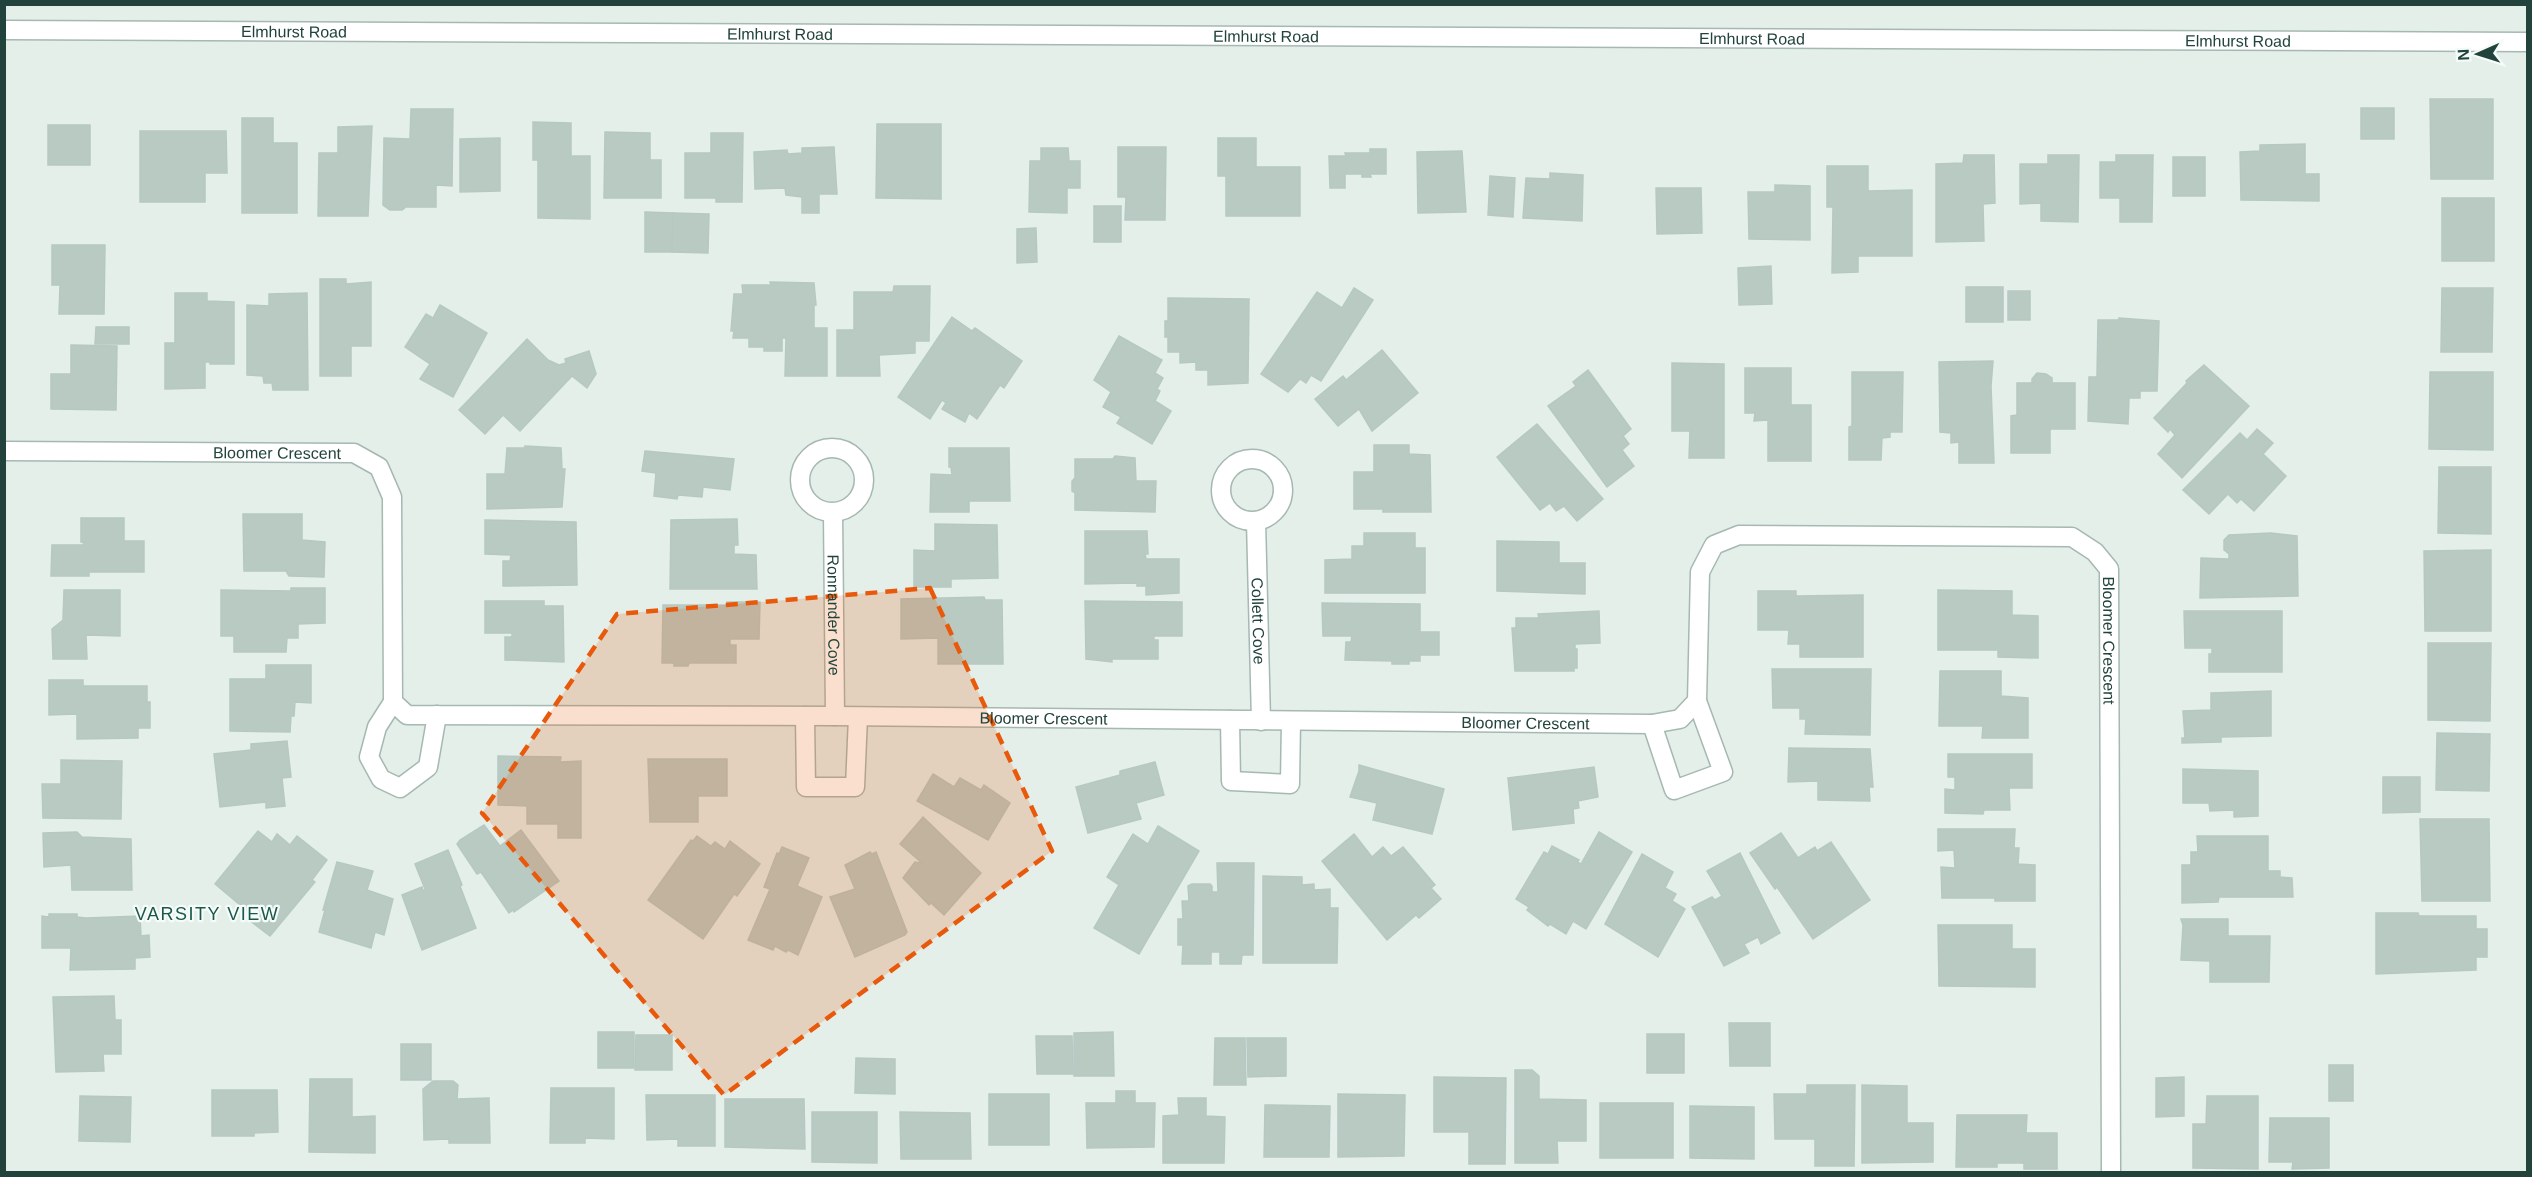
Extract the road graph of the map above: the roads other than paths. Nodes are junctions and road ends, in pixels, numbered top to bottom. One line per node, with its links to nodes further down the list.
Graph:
1 (4, 30): 2 (street, Elmhurst Road)
2 (2528, 42)
3 (4, 451): 7 (street, Bloomer Crescent)
4 (833, 513): 10 (street, Ronnander Cove)
5 (1256, 521): 13 (street, Collett Cove)
6 (1697, 700): 15 (street, Bloomer Crescent); 15 (street, Bloomer Crescent); 16 (street, Bloomer Crescent)
7 (393, 702): 8 (street, Bloomer Crescent); 8 (street)
8 (438, 715): 9 (street, Bloomer Crescent)
9 (805, 716): 10 (street, Bloomer Crescent); 11 (street)
10 (835, 716): 11 (street, Bloomer Crescent)
11 (858, 717): 12 (street, Bloomer Crescent)
12 (1230, 720): 13 (street, Bloomer Crescent); 14 (street)
13 (1261, 721): 14 (street, Bloomer Crescent)
14 (1291, 721): 15 (street, Bloomer Crescent)
15 (1652, 724)
16 (2110, 1173)

